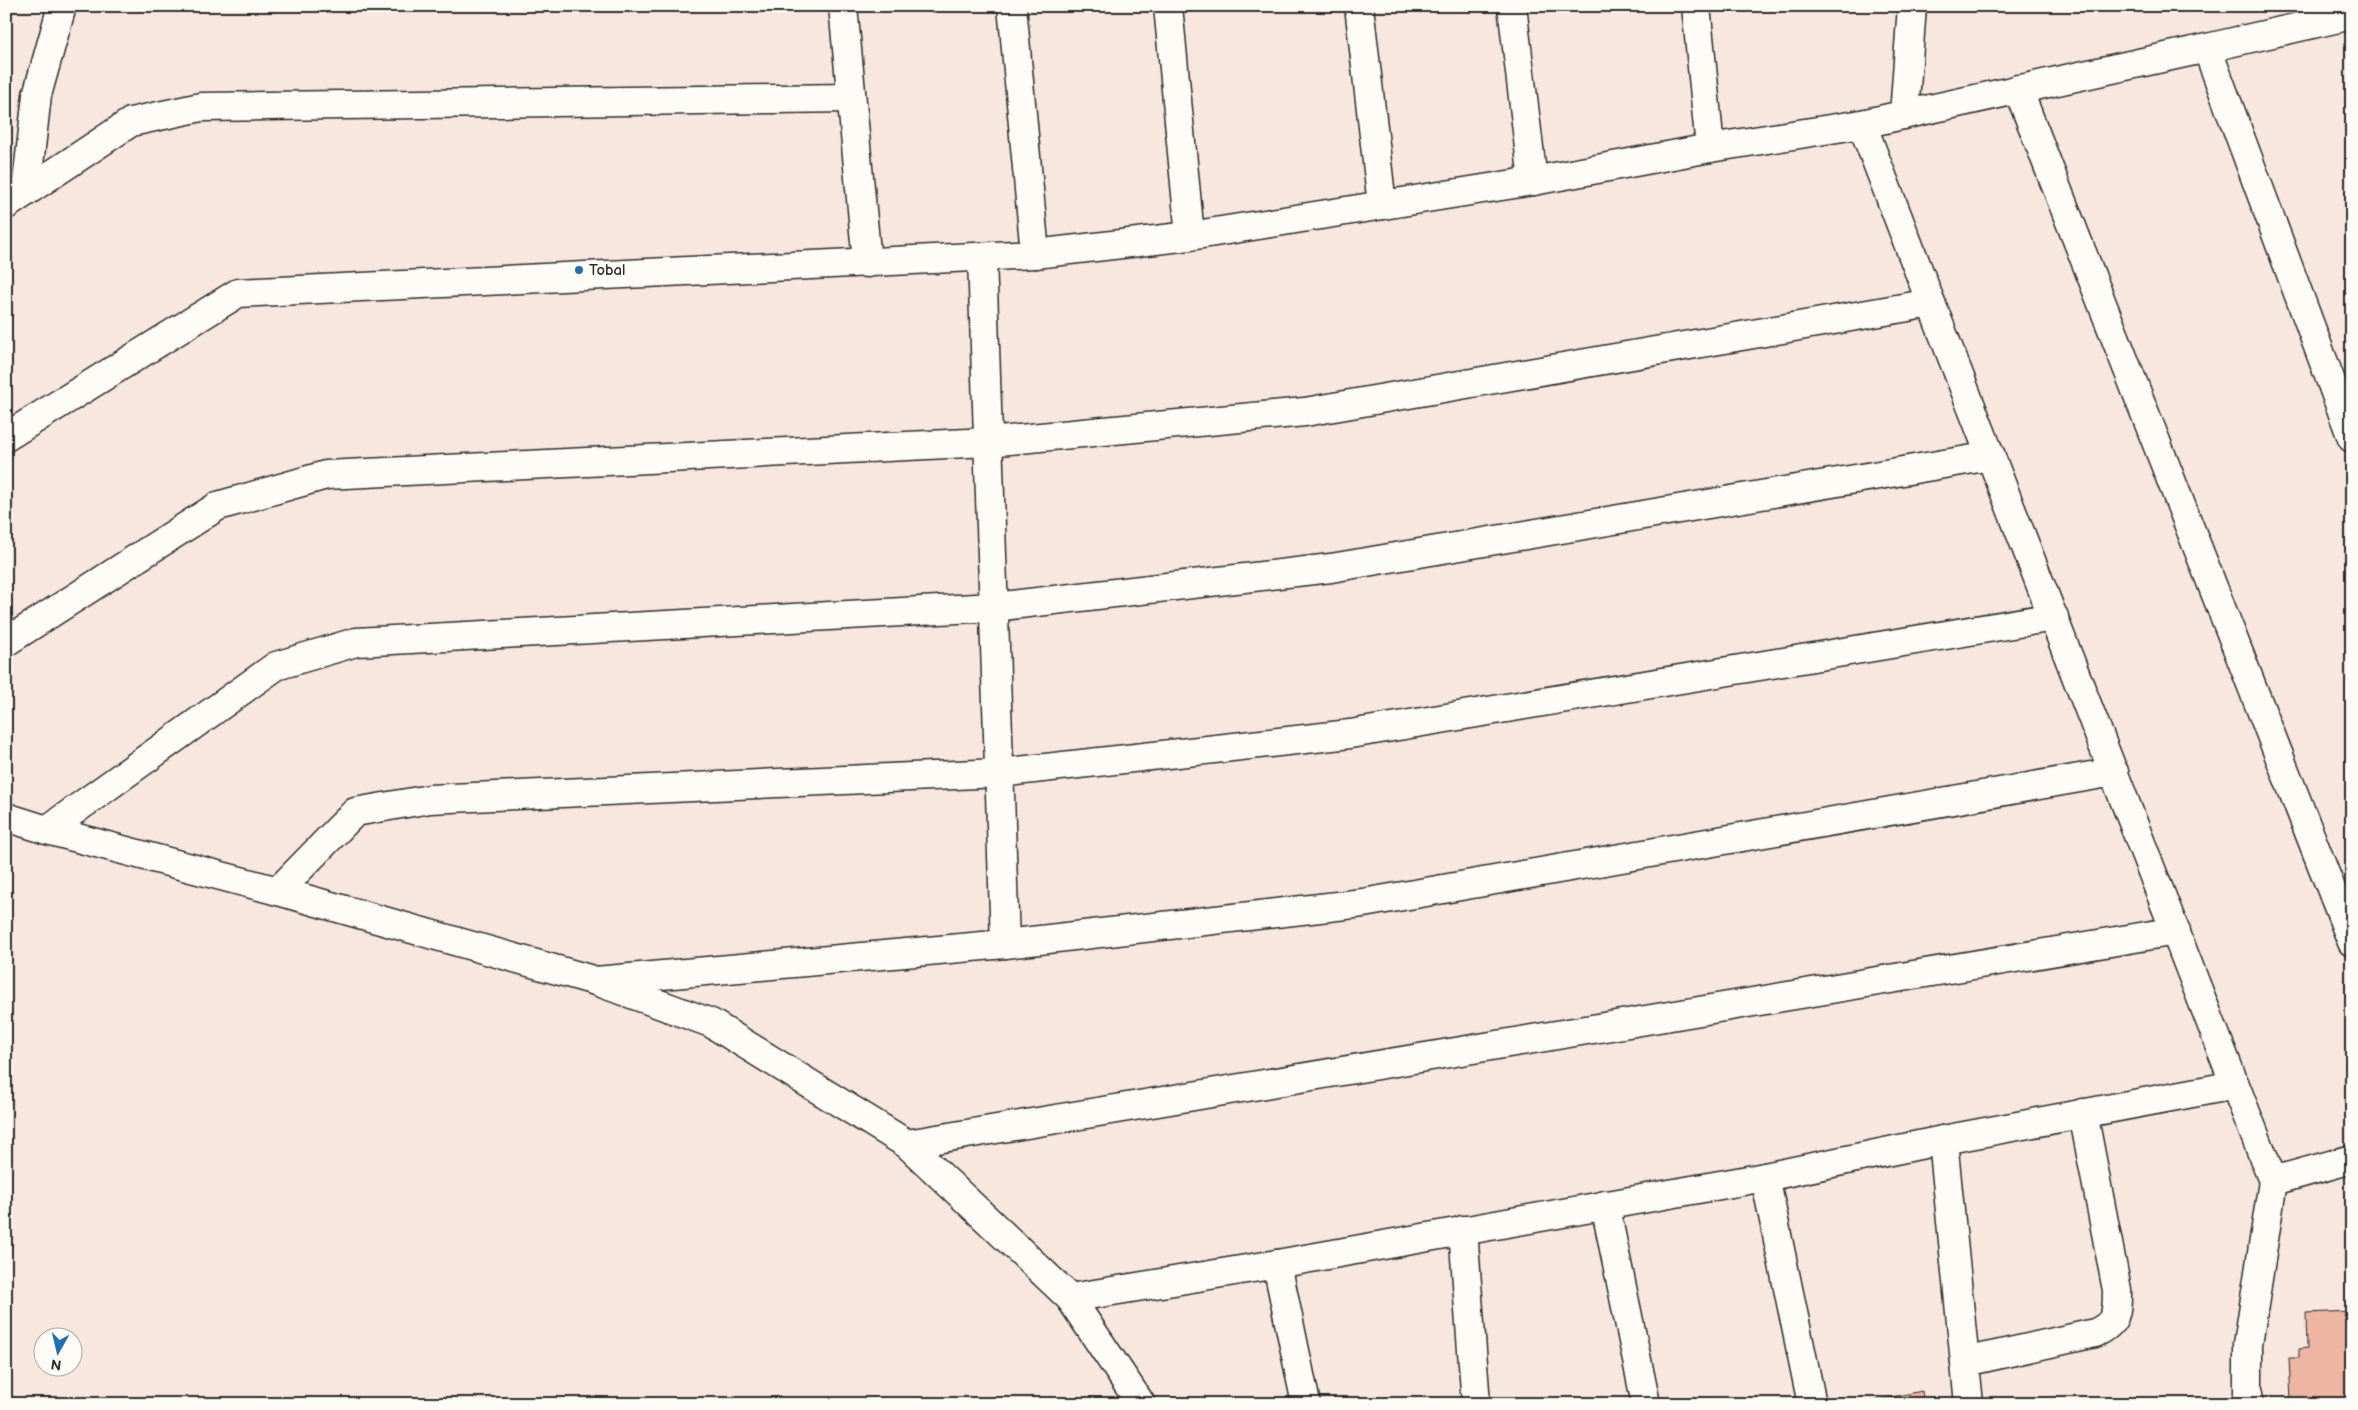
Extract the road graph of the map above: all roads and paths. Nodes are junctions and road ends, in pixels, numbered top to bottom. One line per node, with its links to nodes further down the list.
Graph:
1 (62, 6): 17 (street)
2 (843, 6): 12 (street)
3 (1012, 6): 20 (street)
4 (1168, 6): 19 (street)
5 (1360, 6): 18 (street)
6 (1512, 6): 16 (street)
7 (1696, 6): 15 (street)
8 (1912, 6): 13 (street)
9 (2352, 16): 10 (street)
10 (2207, 48): 11 (street); 25 (street)
11 (2018, 89): 13 (street); 37 (street)
12 (852, 98): 17 (street); 22 (street)
13 (1904, 115): 14 (street)
14 (1862, 124): 15 (street); 23 (street)
15 (1710, 148): 16 (street)
16 (1533, 181): 18 (street)
17 (16, 198)
18 (1382, 205): 19 (street)
19 (1190, 236): 20 (street)
20 (1035, 254): 21 (street)
21 (982, 257): 22 (street); 26 (street)
22 (868, 263): 24 (street)
23 (1931, 303): 26 (street); 27 (street)
24 (6, 437)
25 (2352, 438)
26 (988, 442): 28 (street); 30 (street)
27 (1991, 456): 28 (street); 29 (street)
28 (994, 607): 32 (street); 34 (street)
29 (2054, 617): 31 (street); 32 (street)
30 (6, 642)
31 (2114, 772): 36 (street); 38 (street)
32 (999, 773): 35 (street); 38 (street)
33 (6, 817): 34 (street)
34 (47, 830): 35 (street)
35 (278, 891): 39 (street)
36 (2176, 931): 40 (street); 43 (street)
37 (2352, 942)
38 (1006, 944): 39 (street)
39 (596, 981): 43 (street)
40 (2235, 1085): 41 (street); 46 (street)
41 (2083, 1113): 42 (street); 51 (street)
42 (1943, 1140): 45 (street); 51 (street)
43 (907, 1144): 50 (street)
44 (2352, 1159): 46 (street)
45 (1765, 1177): 47 (street); 56 (street)
46 (2273, 1181): 58 (street)
47 (1605, 1205): 48 (street); 55 (street)
48 (1463, 1230): 49 (street); 54 (street)
49 (1277, 1264): 50 (street); 53 (street)
50 (1070, 1298): 52 (street)
51 (1965, 1362): 57 (street)
52 (1141, 1404)
53 (1306, 1404)
54 (1476, 1404)
55 (1646, 1404)
56 (1812, 1404)
57 (1969, 1404)
58 (2248, 1404)

